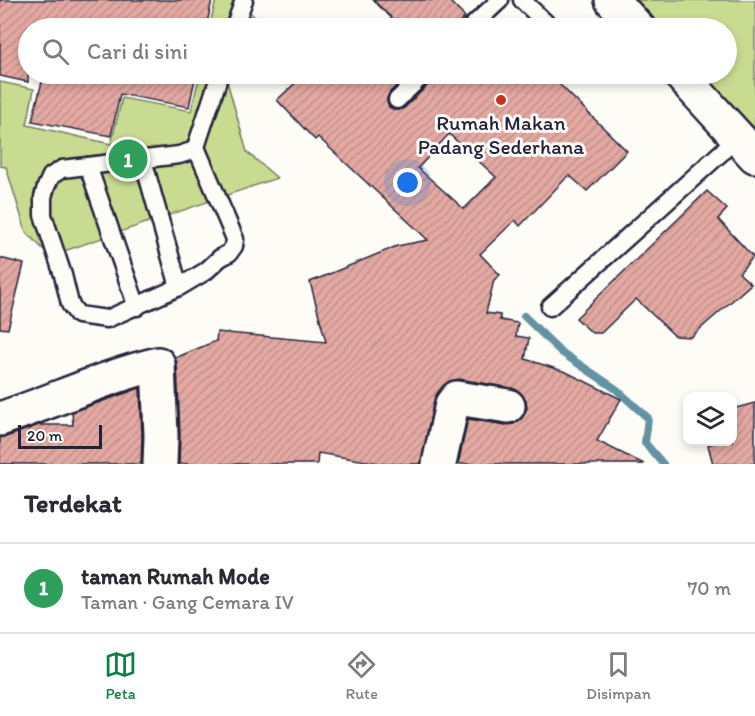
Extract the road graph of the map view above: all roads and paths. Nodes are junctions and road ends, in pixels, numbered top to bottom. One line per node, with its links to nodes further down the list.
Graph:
1 (244, 0): 5 (lane)
2 (500, 0): 6 (lane)
3 (522, 0): 7 (lane)
4 (612, 0): 8 (street)
5 (238, 18)
6 (481, 18)
7 (541, 18)
8 (629, 18)
9 (217, 84): 14 (lane)
10 (413, 84): 12 (lane)
11 (689, 84): 13 (street)
12 (396, 100)
13 (746, 146): 19 (lane)
14 (195, 150): 15 (lane); 17 (lane)
15 (143, 160): 16 (lane); 17 (lane)
16 (88, 166): 18 (lane); 18 (lane)
17 (179, 287): 18 (lane)
18 (137, 307)
19 (550, 307)
20 (508, 406): 23 (street)
21 (0, 419): 22 (street)
22 (160, 464)
23 (439, 464)

